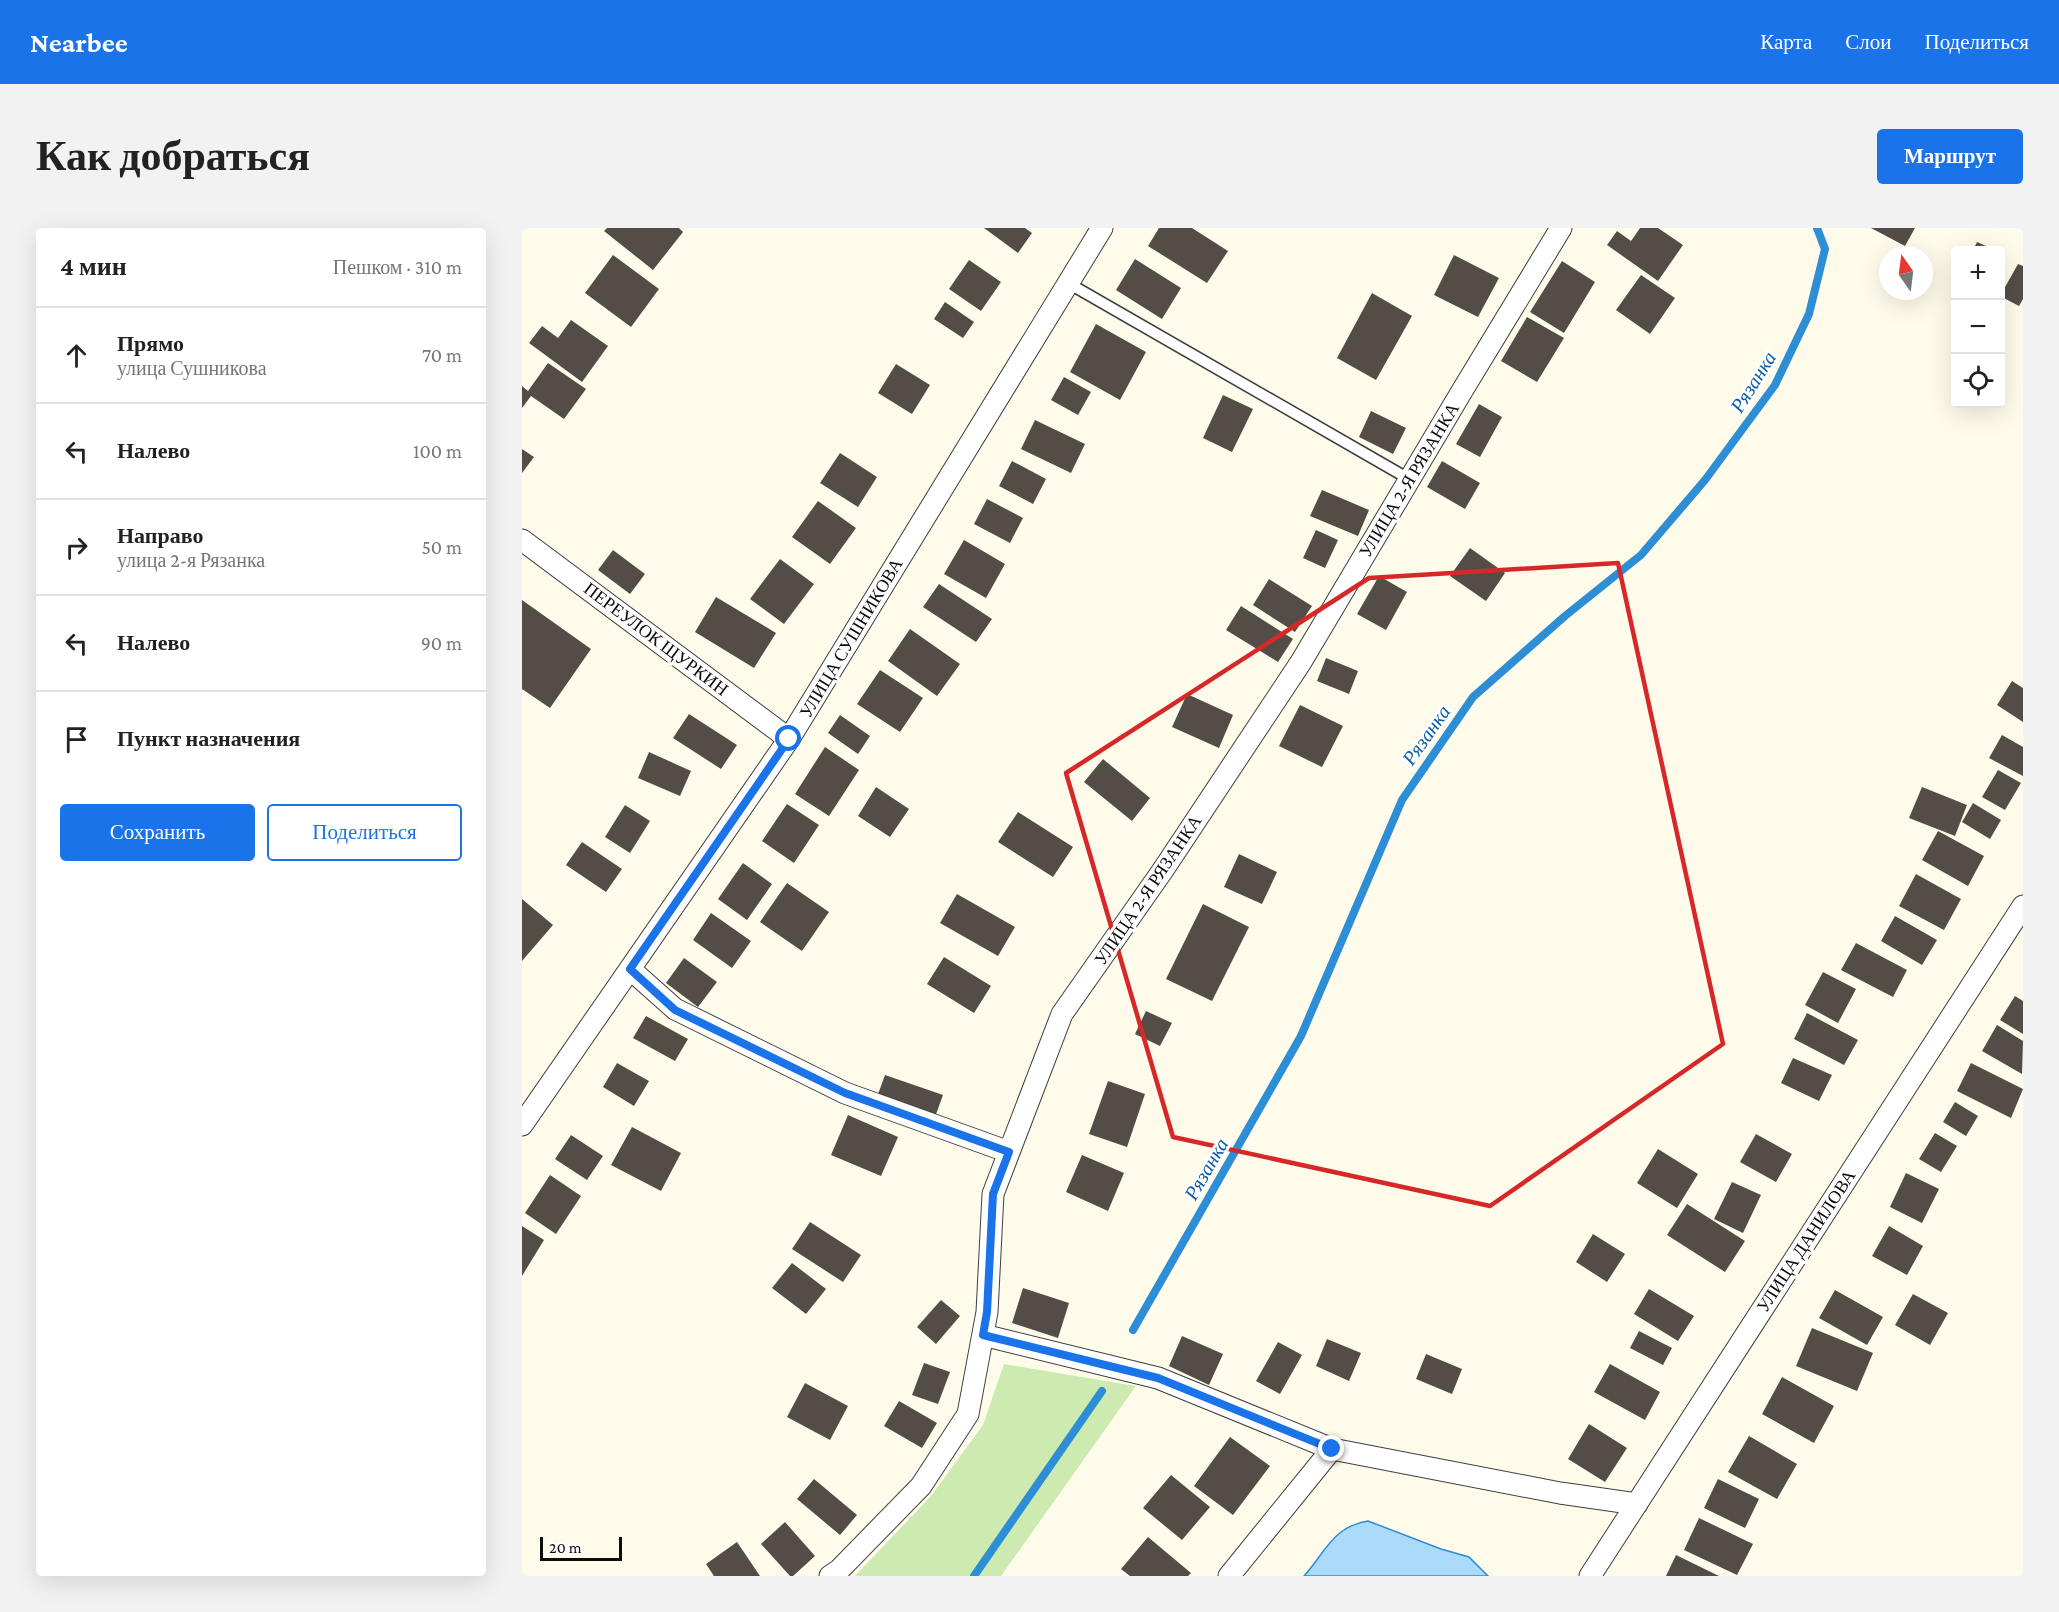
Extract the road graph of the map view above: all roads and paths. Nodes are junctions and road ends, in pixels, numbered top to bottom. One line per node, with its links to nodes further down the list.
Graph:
1 (1102, 228): 3 (street, УЛИЦА СУШНИКОВА)
2 (1561, 228): 4 (street, УЛИЦА 2-Я РЯЗАНКА)
3 (1068, 283): 4 (lane); 6 (street, УЛИЦА СУШНИКОВА)
4 (1409, 479): 10 (street, УЛИЦА 2-Я РЯЗАНКА)
5 (522, 540): 6 (street, ПЕРЕУЛОК ЩУРКИН)
6 (789, 739): 8 (street, УЛИЦА СУШНИКОВА)
7 (2023, 906): 13 (street, УЛИЦА ДАНИЛОВА)
8 (630, 969): 9 (street, УЛИЦА СУШНИКОВА); 10 (street)
9 (522, 1125)
10 (1009, 1152): 11 (street, УЛИЦА 2-Я РЯЗАНКА)
11 (983, 1335): 12 (street); 14 (street, УЛИЦА 2-Я РЯЗАНКА)
12 (1332, 1449): 13 (street); 15 (street)
13 (1637, 1504): 16 (street, УЛИЦА ДАНИЛОВА)
14 (830, 1576)
15 (1229, 1576)
16 (1590, 1576)

